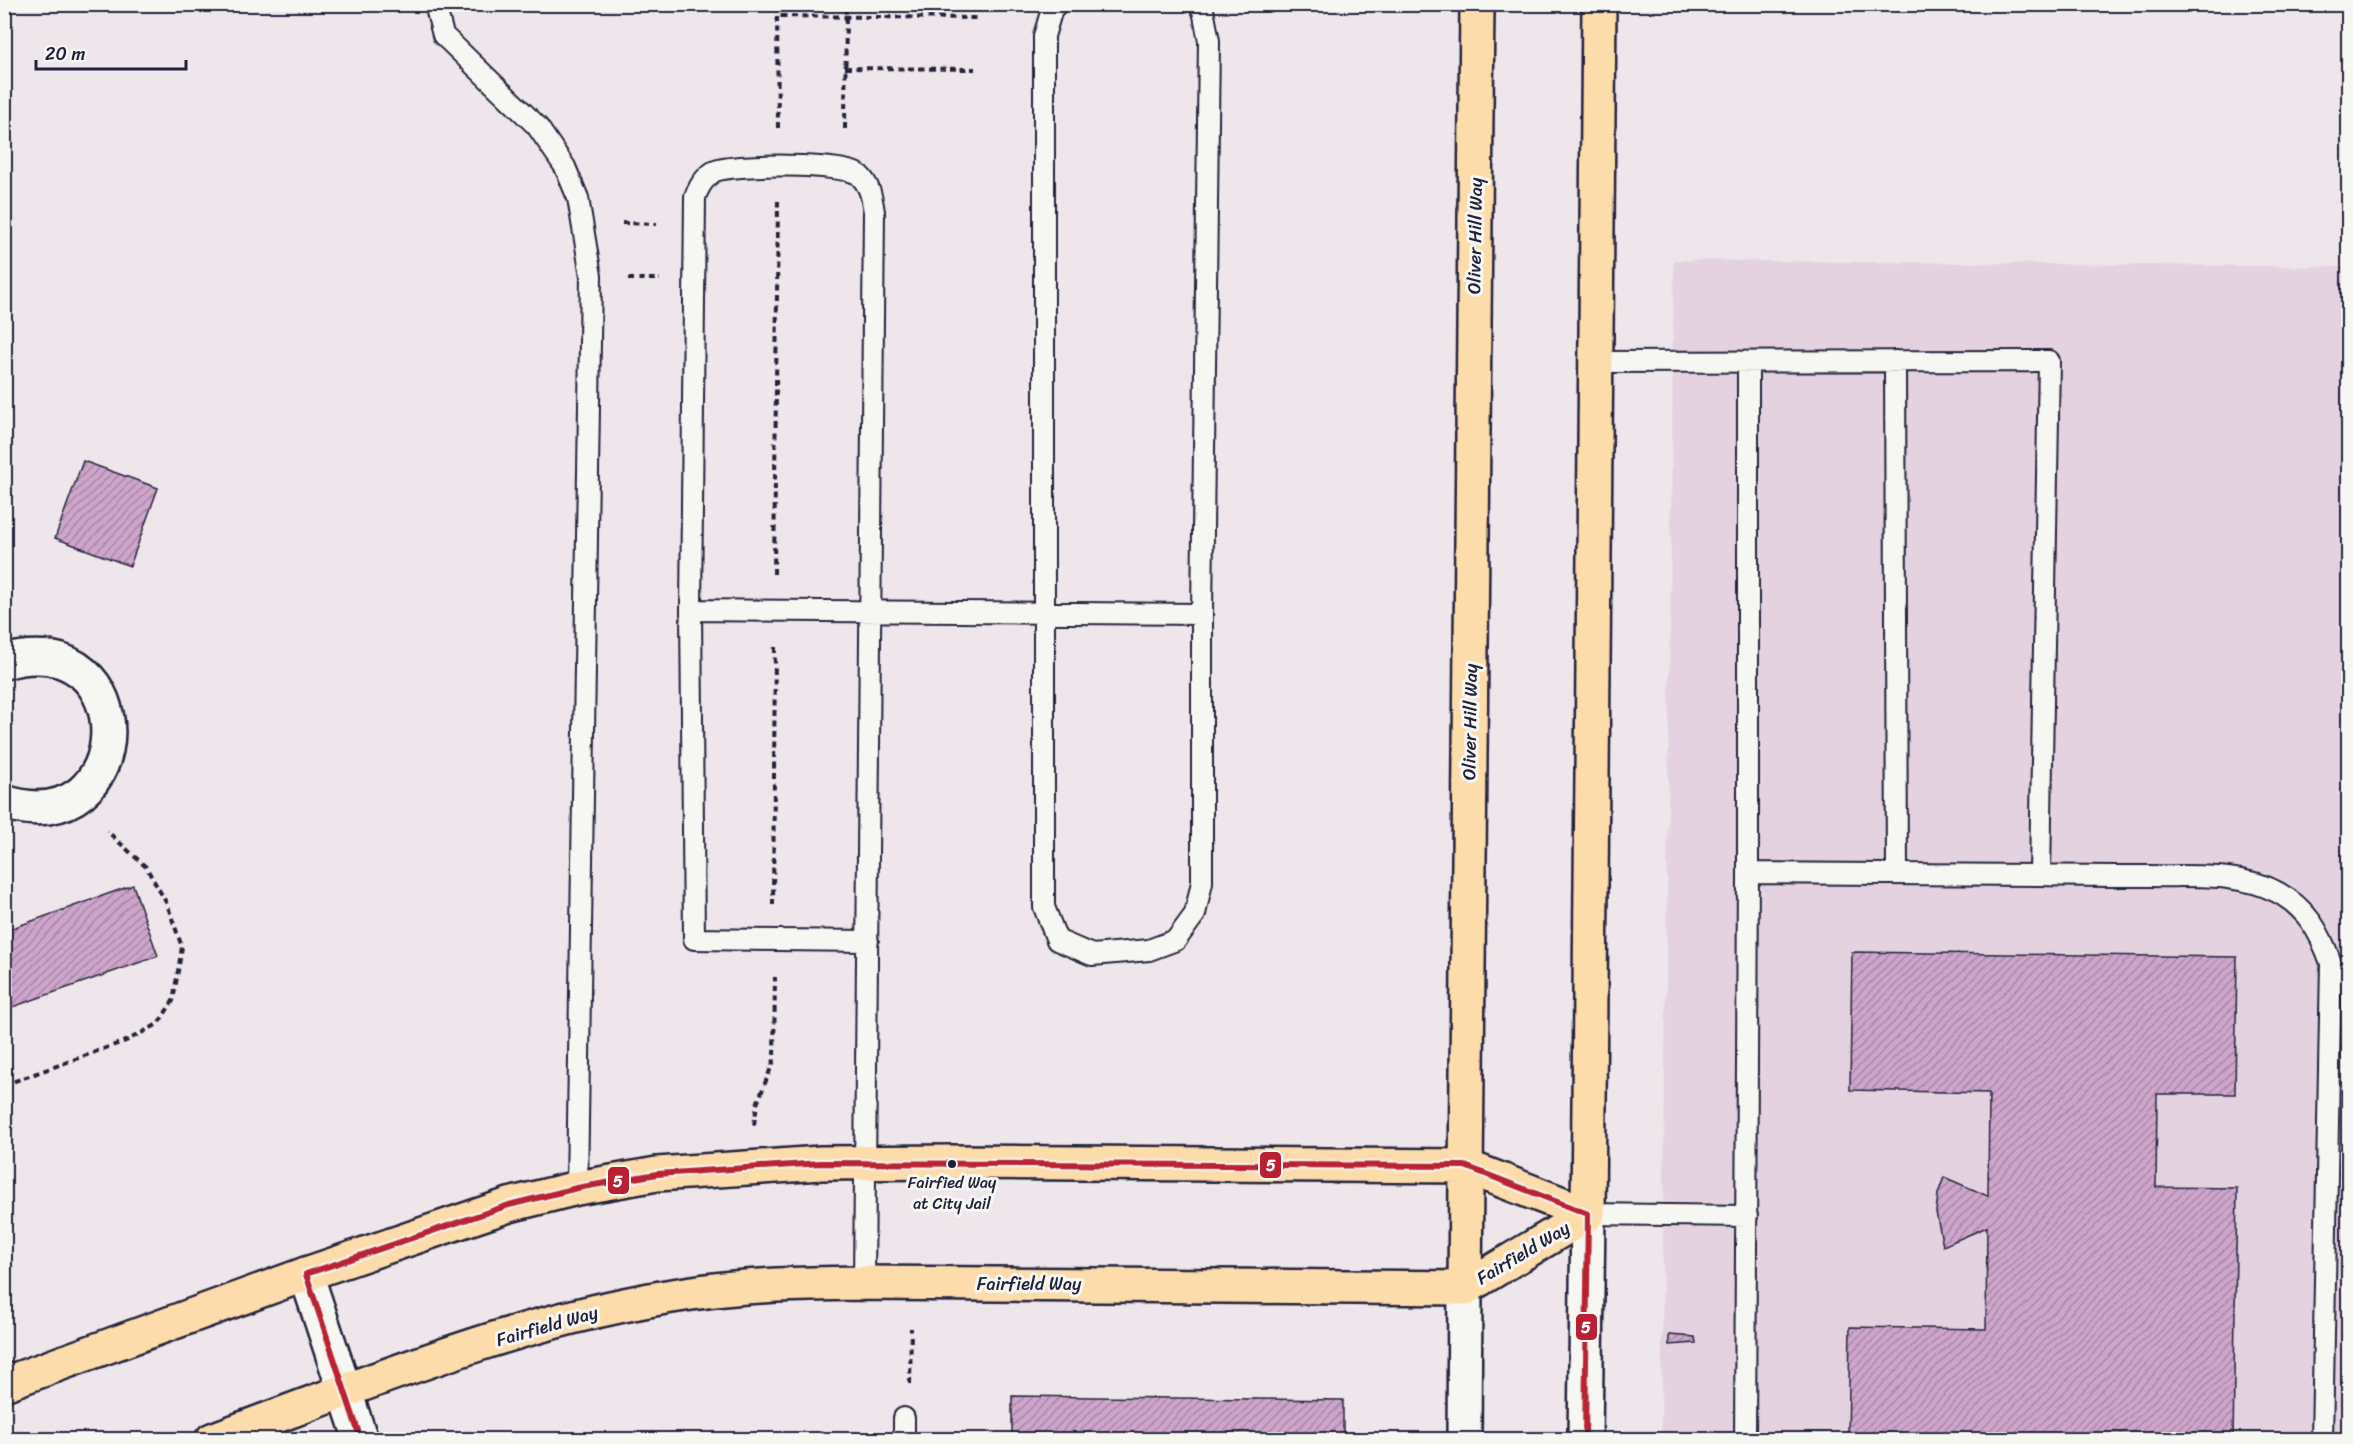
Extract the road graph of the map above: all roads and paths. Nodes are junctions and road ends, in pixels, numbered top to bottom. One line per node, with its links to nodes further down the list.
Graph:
1 (435, 4): 40 (lane)
2 (846, 4): 7 (path)
3 (1057, 4): 24 (lane)
4 (1198, 4): 25 (lane)
5 (1477, 4): 39 (main road, Oliver Hill Way)
6 (1599, 4): 19 (main road)
7 (846, 18): 8 (path); 9 (path); 11 (path)
8 (976, 18)
9 (845, 68): 10 (path); 12 (path)
10 (975, 69)
11 (778, 129)
12 (845, 129)
13 (778, 191): 21 (path)
14 (622, 223): 15 (path)
15 (665, 224)
16 (621, 279): 17 (path)
17 (665, 279)
18 (1895, 361): 20 (lane); 31 (lane); 32 (lane)
19 (1596, 362): 20 (lane); 41 (main road)
20 (1748, 362): 30 (lane)
21 (774, 582)
22 (691, 610): 23 (lane); 23 (lane); 34 (lane)
23 (870, 613): 24 (lane); 34 (lane)
24 (1046, 613): 25 (lane); 25 (lane)
25 (1202, 614)
26 (775, 639): 33 (path)
27 (4, 662): 28 (street)
28 (4, 802)
29 (106, 831): 36 (path)
30 (1748, 873): 31 (lane); 42 (lane)
31 (1897, 874): 32 (lane)
32 (2040, 875): 57 (lane)
33 (773, 915)
34 (868, 941): 38 (lane)
35 (775, 970): 37 (path)
36 (4, 1085)
37 (754, 1128)
38 (865, 1163): 39 (main road, Fairfield Way); 40 (main road, Fairfield Way); 44 (lane)
39 (1465, 1166): 41 (main road, Fairfield Way); 45 (main road, Oliver Hill Way)
40 (577, 1188): 43 (main road, Fairfield Way)
41 (1588, 1214): 42 (lane); 45 (main road, Fairfield Way); 55 (street)
42 (1747, 1216): 56 (lane)
43 (306, 1274): 48 (main road, Fairfield Way); 49 (street)
44 (864, 1283): 45 (main road, Fairfield Way); 49 (main road, Fairfield Way)
45 (1465, 1288): 54 (street, Oliver Hill Way)
46 (911, 1328): 47 (path)
47 (911, 1376)
48 (4, 1384)
49 (347, 1392): 51 (main road, Fairfield Way); 52 (street)
50 (904, 1418): 53 (lane)
51 (212, 1440)
52 (361, 1440)
53 (904, 1440)
54 (1464, 1440)
55 (1585, 1440)
56 (1745, 1440)
57 (2322, 1440)

